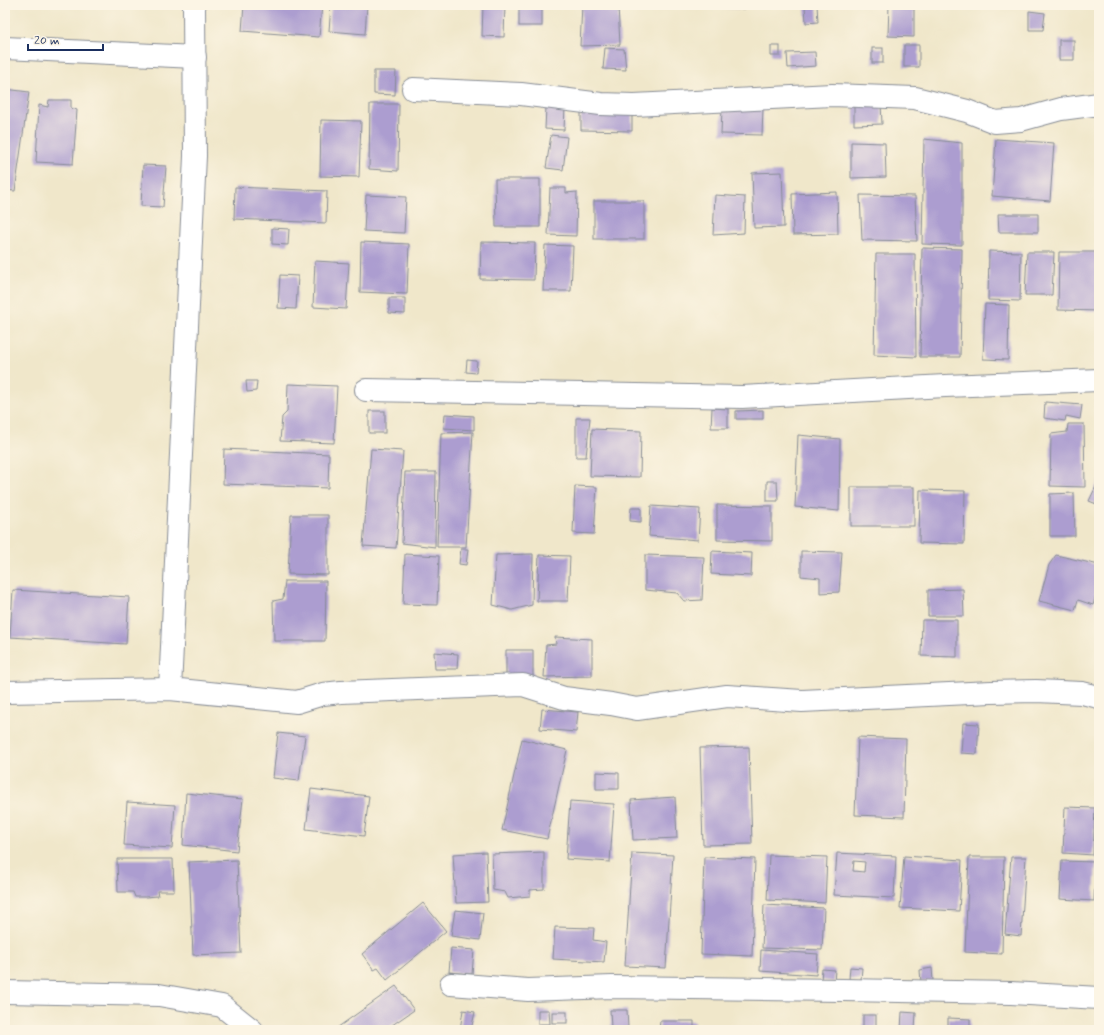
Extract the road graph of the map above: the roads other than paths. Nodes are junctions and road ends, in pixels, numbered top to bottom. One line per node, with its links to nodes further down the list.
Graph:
1 (194, 5): 3 (street)
2 (5, 48): 3 (street)
3 (195, 57): 8 (street)
4 (413, 89): 5 (street)
5 (1099, 104)
6 (1099, 380): 7 (street)
7 (366, 390)
8 (170, 689): 9 (street); 10 (street)
9 (5, 692)
10 (1099, 697)
11 (451, 984): 13 (street)
12 (5, 992): 14 (street)
13 (1099, 998)
14 (252, 1030)

